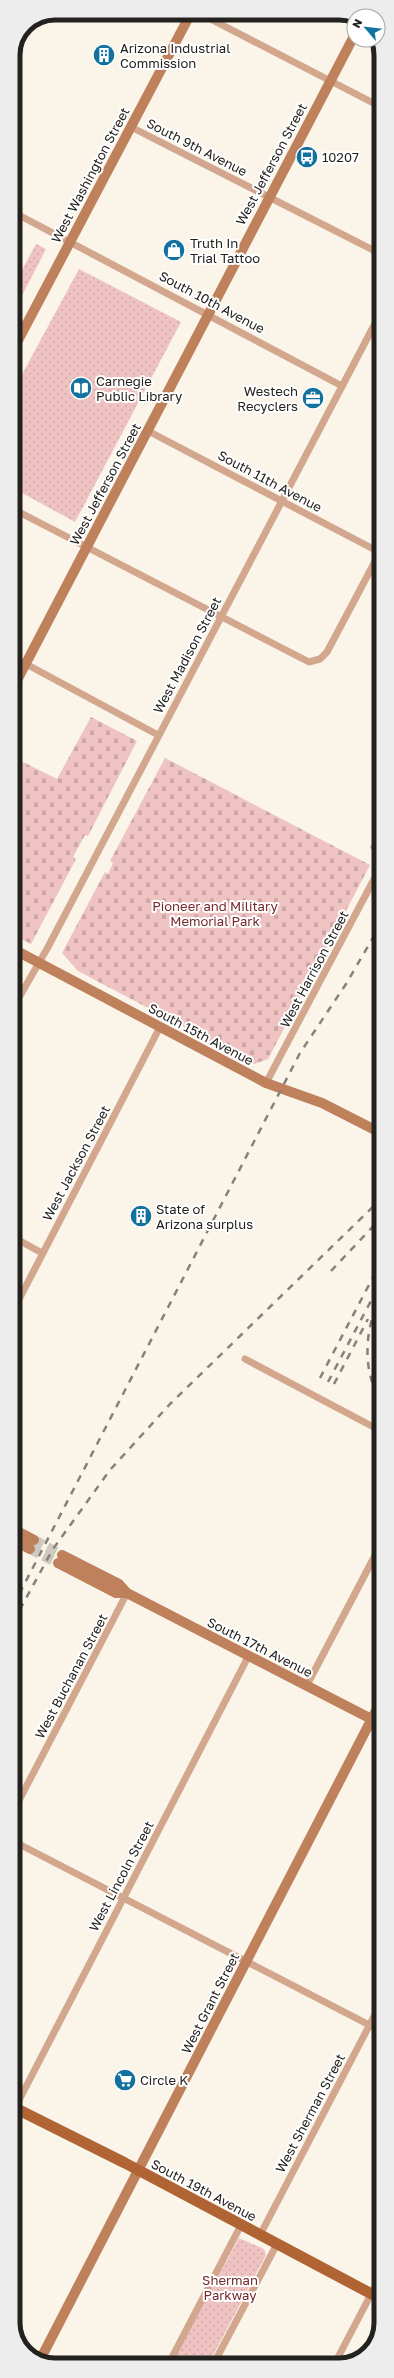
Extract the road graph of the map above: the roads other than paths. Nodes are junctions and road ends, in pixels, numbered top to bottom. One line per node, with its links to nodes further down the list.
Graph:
1 (187, 20): 6 (main road, West Washington Street)
2 (212, 20): 4 (street)
3 (348, 48): 4 (main road, West Jefferson Street)
4 (330, 81): 5 (street); 7 (main road, West Jefferson Street)
5 (374, 103)
6 (131, 127): 7 (street, South 9th Avenue); 9 (main road, West Washington Street)
7 (269, 197): 10 (street, South 9th Avenue); 11 (main road, West Jefferson Street)
8 (20, 216): 9 (street, South 10th Avenue)
9 (70, 242): 11 (street, South 10th Avenue); 13 (main road, West Washington Street)
10 (374, 250)
11 (208, 314): 14 (street, South 10th Avenue); 15 (main road, West Jefferson Street)
12 (374, 325): 14 (street, West Madison Street)
13 (20, 337)
14 (342, 386): 16 (street, West Madison Street)
15 (148, 431): 16 (street, South 11th Avenue); 18 (main road, West Jefferson Street)
16 (283, 501): 19 (street, South 11th Avenue); 21 (street, West Madison Street)
17 (20, 514): 18 (street)
18 (86, 548): 21 (street); 22 (main road, West Jefferson Street)
19 (374, 549)
20 (374, 563): 21 (street)
21 (221, 617): 24 (street, West Madison Street)
22 (26, 664): 23 (main road, West Jefferson Street); 24 (street)
23 (20, 675)
24 (158, 735): 27 (street, West Madison Street)
25 (374, 880): 30 (street, West Harrison Street)
26 (20, 952): 27 (main road, South 15th Avenue)
27 (39, 962): 28 (street, West Madison Street); 29 (main road, South 15th Avenue)
28 (20, 996)
29 (160, 1027): 30 (main road, South 15th Avenue); 33 (street, West Jackson Street)
30 (266, 1083): 31 (main road, South 15th Avenue)
31 (374, 1129)
32 (20, 1241): 33 (street)
33 (42, 1253): 34 (street, West Jackson Street)
34 (20, 1297)
35 (245, 1359): 36 (street)
36 (374, 1427)
37 (20, 1535): 38 (main road)
38 (20, 1541)
39 (374, 1557): 43 (street)
40 (60, 1559): 41 (main road, South 17th Avenue)
41 (127, 1594): 42 (main road, South 17th Avenue); 46 (street, West Buchanan Street)
42 (249, 1655): 43 (main road, South 17th Avenue); 48 (street, West Lincoln Street)
43 (307, 1685): 45 (main road, South 17th Avenue)
44 (374, 1715): 45 (main road, West Grant Street)
45 (372, 1719): 49 (main road, West Grant Street)
46 (20, 1799)
47 (20, 1845): 48 (street)
48 (123, 1898): 49 (street); 53 (street, West Lincoln Street)
49 (246, 1960): 51 (street); 55 (main road, West Grant Street)
50 (374, 2016): 51 (street, West Sherman Street)
51 (369, 2025): 52 (street); 57 (street, West Sherman Street)
52 (374, 2028)
53 (20, 2096)
54 (20, 2111): 55 (main road, South 19th Avenue)
55 (138, 2171): 56 (main road, South 19th Avenue); 61 (main road, West Grant Street)
56 (241, 2225): 57 (main road, South 19th Avenue); 62 (street)
57 (260, 2235): 58 (main road, South 19th Avenue)
58 (276, 2244): 59 (main road, South 19th Avenue); 63 (street)
59 (374, 2295)
60 (374, 2299): 64 (street)
61 (43, 2355)
62 (172, 2358)
63 (216, 2358)
64 (338, 2358)

